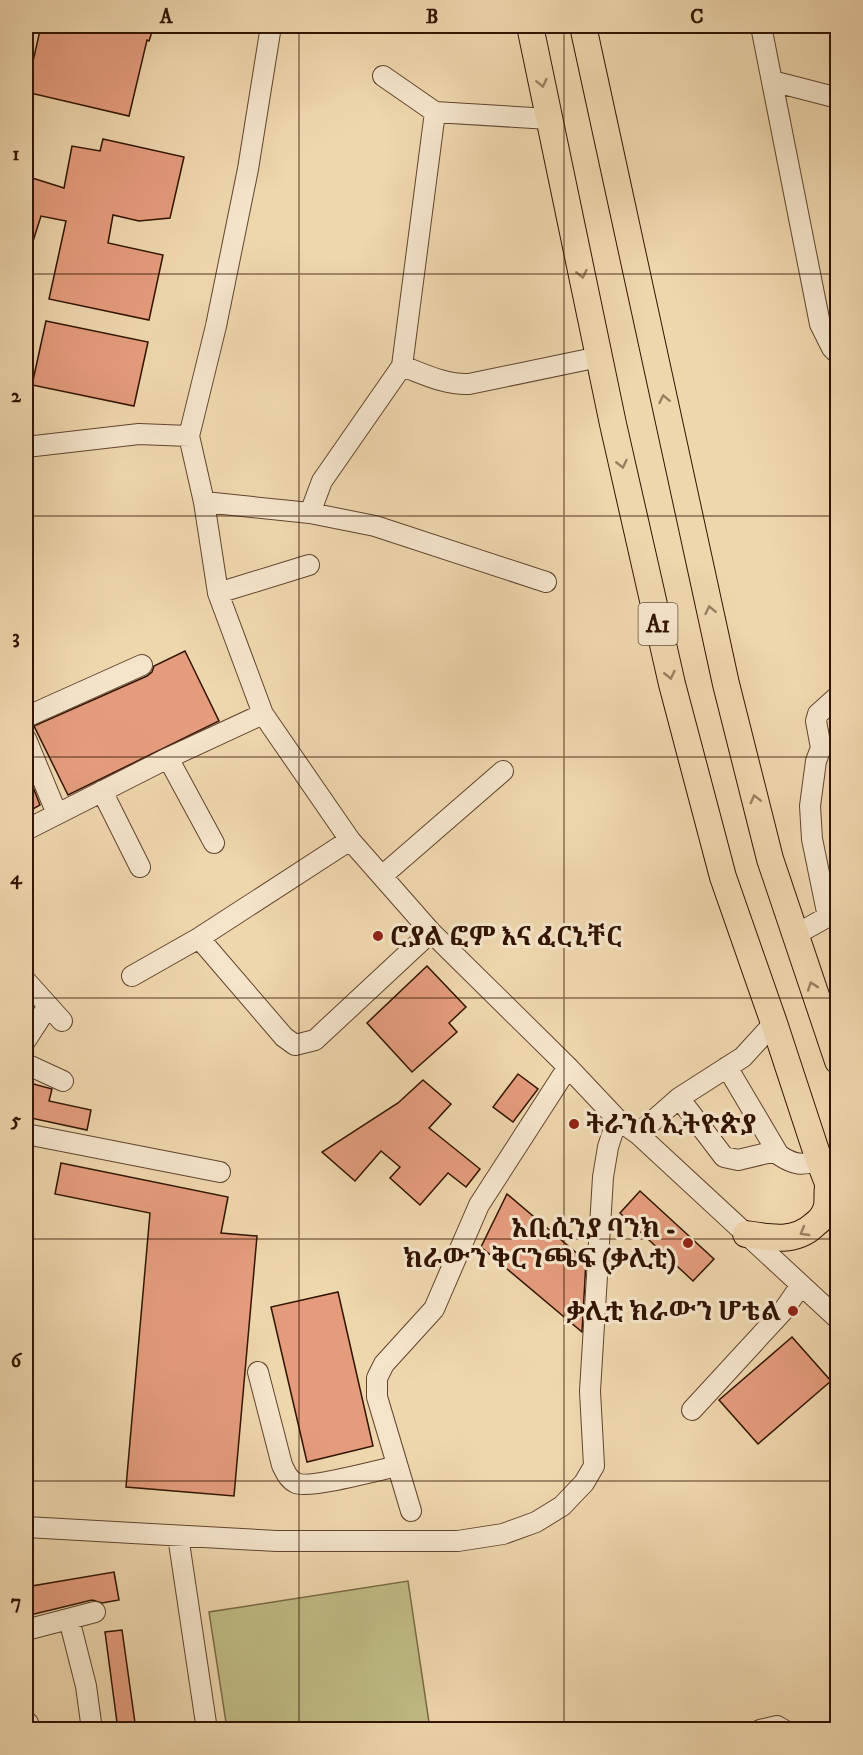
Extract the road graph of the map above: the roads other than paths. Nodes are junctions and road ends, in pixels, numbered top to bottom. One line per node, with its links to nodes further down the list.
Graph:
1 (272, 26): 13 (street)
2 (530, 26): 9 (main road, A1, one-way to 9)
3 (583, 26): 36 (main road, A1, one-way to 3)
4 (761, 26): 6 (street)
5 (383, 76): 8 (street)
6 (772, 81): 7 (street); 10 (street)
7 (837, 98)
8 (435, 112): 9 (street); 12 (street)
9 (549, 118): 11 (main road, A1, one-way to 11)
10 (835, 347)
11 (599, 357): 12 (street); 42 (main road, A1, one-way to 42)
12 (402, 366): 16 (street)
13 (189, 436): 14 (street); 15 (street)
14 (26, 447)
15 (204, 502): 16 (street); 19 (street)
16 (310, 513): 18 (street)
17 (309, 565): 19 (street)
18 (546, 582)
19 (218, 593): 22 (street)
20 (142, 665): 23 (street)
21 (837, 696): 34 (street)
22 (263, 714): 25 (street); 30 (street)
23 (26, 717)
24 (26, 739): 28 (street)
25 (168, 758): 27 (street); 31 (street)
26 (503, 771): 33 (street)
27 (102, 791): 28 (street); 32 (street)
28 (57, 814): 29 (street)
29 (26, 830)
30 (350, 840): 33 (street); 37 (street)
31 (214, 843)
32 (140, 867)
33 (382, 876): 35 (street)
34 (833, 914): 36 (street)
35 (431, 933): 37 (street); 46 (street)
36 (795, 935): 44 (main road, A1, one-way to 36)
37 (199, 938): 38 (street)
38 (132, 976)
39 (26, 982): 40 (street)
40 (48, 1006): 41 (street); 43 (street)
41 (62, 1021)
42 (774, 1023): 47 (street); 55 (main road, A1)
43 (26, 1040)
44 (837, 1061)
45 (26, 1064): 48 (street)
46 (568, 1067): 50 (street); 62 (street)
47 (727, 1067): 49 (street); 53 (street)
48 (63, 1081)
49 (679, 1098): 52 (street); 53 (street)
50 (617, 1119): 52 (street); 65 (street)
51 (26, 1134): 54 (street)
52 (638, 1134): 57 (street)
53 (776, 1151): 55 (street)
54 (220, 1172)
55 (823, 1172): 56 (main road, A1); 57 (main road, one-way to 57)
56 (837, 1209)
57 (746, 1234): 58 (street)
58 (801, 1285): 59 (street); 61 (street)
59 (837, 1319)
60 (258, 1372): 62 (street)
61 (693, 1410)
62 (397, 1466): 63 (street)
63 (411, 1511)
64 (26, 1527): 65 (street)
65 (178, 1536): 70 (street)
66 (95, 1612): 67 (street)
67 (69, 1618): 68 (street); 69 (street)
68 (26, 1630)
69 (92, 1730)
70 (207, 1730)
71 (760, 1730): 72 (street)
72 (784, 1730)

